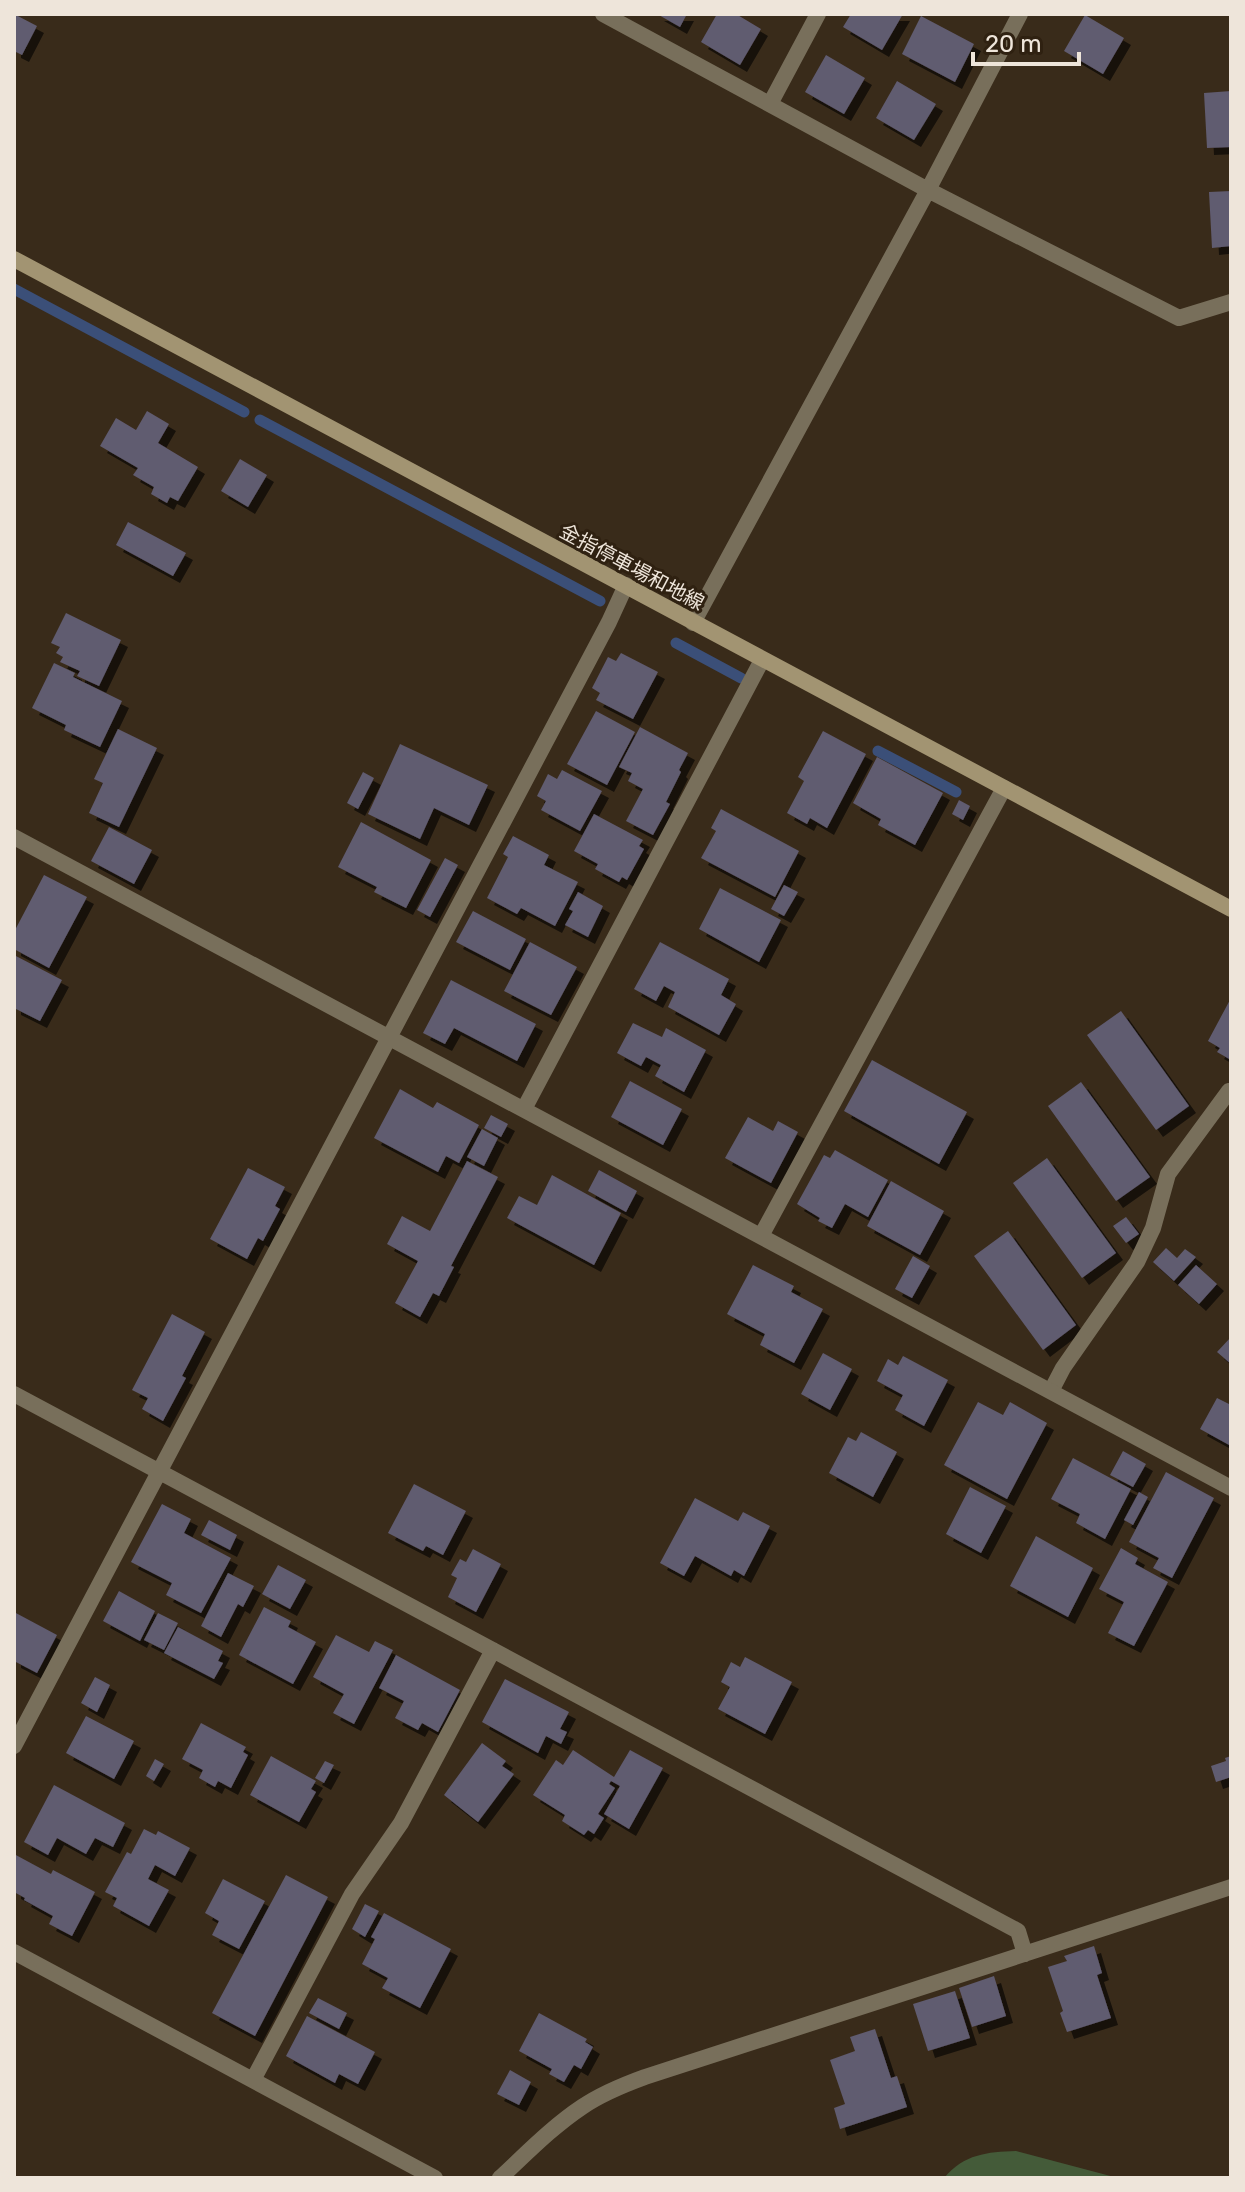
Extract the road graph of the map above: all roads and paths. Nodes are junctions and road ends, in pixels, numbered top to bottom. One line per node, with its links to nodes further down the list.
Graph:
1 (818, 14): 4 (street)
2 (1020, 14): 5 (street)
3 (612, 16): 4 (street)
4 (770, 104): 5 (street)
5 (928, 190): 7 (street); 9 (street)
6 (14, 259): 8 (main road, 金指停車場和地線)
7 (1231, 302)
8 (626, 585): 9 (main road, 金指停車場和地線); 14 (street)
9 (693, 623): 10 (main road, 金指停車場和地線)
10 (762, 660): 11 (main road, 金指停車場和地線); 16 (street)
11 (1004, 788): 13 (main road, 金指停車場和地線); 17 (street)
12 (14, 837): 14 (street)
13 (1231, 909)
14 (389, 1037): 16 (street); 20 (street)
15 (1229, 1091): 18 (street)
16 (524, 1109): 17 (street)
17 (761, 1236): 18 (street)
18 (1051, 1391): 21 (street)
19 (14, 1394): 20 (street)
20 (159, 1472): 22 (street); 23 (street)
21 (1231, 1488)
22 (493, 1650): 26 (street); 27 (street)
23 (14, 1746)
24 (1231, 1887): 26 (street)
25 (14, 1952): 27 (street)
26 (1025, 1954): 29 (street)
27 (253, 2080): 28 (street)
28 (435, 2178)
29 (500, 2178)

